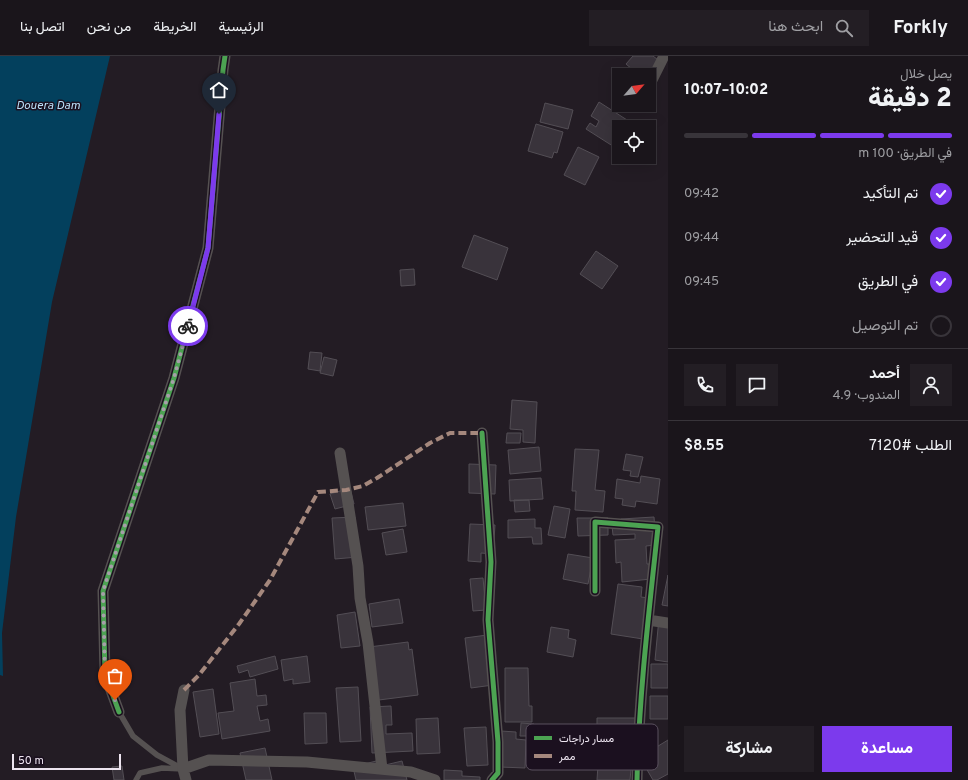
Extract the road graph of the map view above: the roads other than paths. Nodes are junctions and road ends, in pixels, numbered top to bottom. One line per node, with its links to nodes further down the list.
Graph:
1 (225, 56): 10 (street)
2 (664, 56): 3 (street)
3 (656, 72)
4 (482, 433): 18 (street)
5 (340, 453): 13 (street)
6 (595, 591): 7 (street)
7 (648, 620): 8 (street); 11 (street)
8 (668, 623)
9 (184, 690): 12 (street)
10 (119, 712): 12 (lane)
11 (639, 724)
12 (183, 769): 13 (street); 15 (lane); 16 (street)
13 (382, 769): 17 (street)
14 (637, 770): 19 (street)
15 (136, 780)
16 (186, 780)
17 (435, 780)
18 (492, 780)
19 (637, 780)

